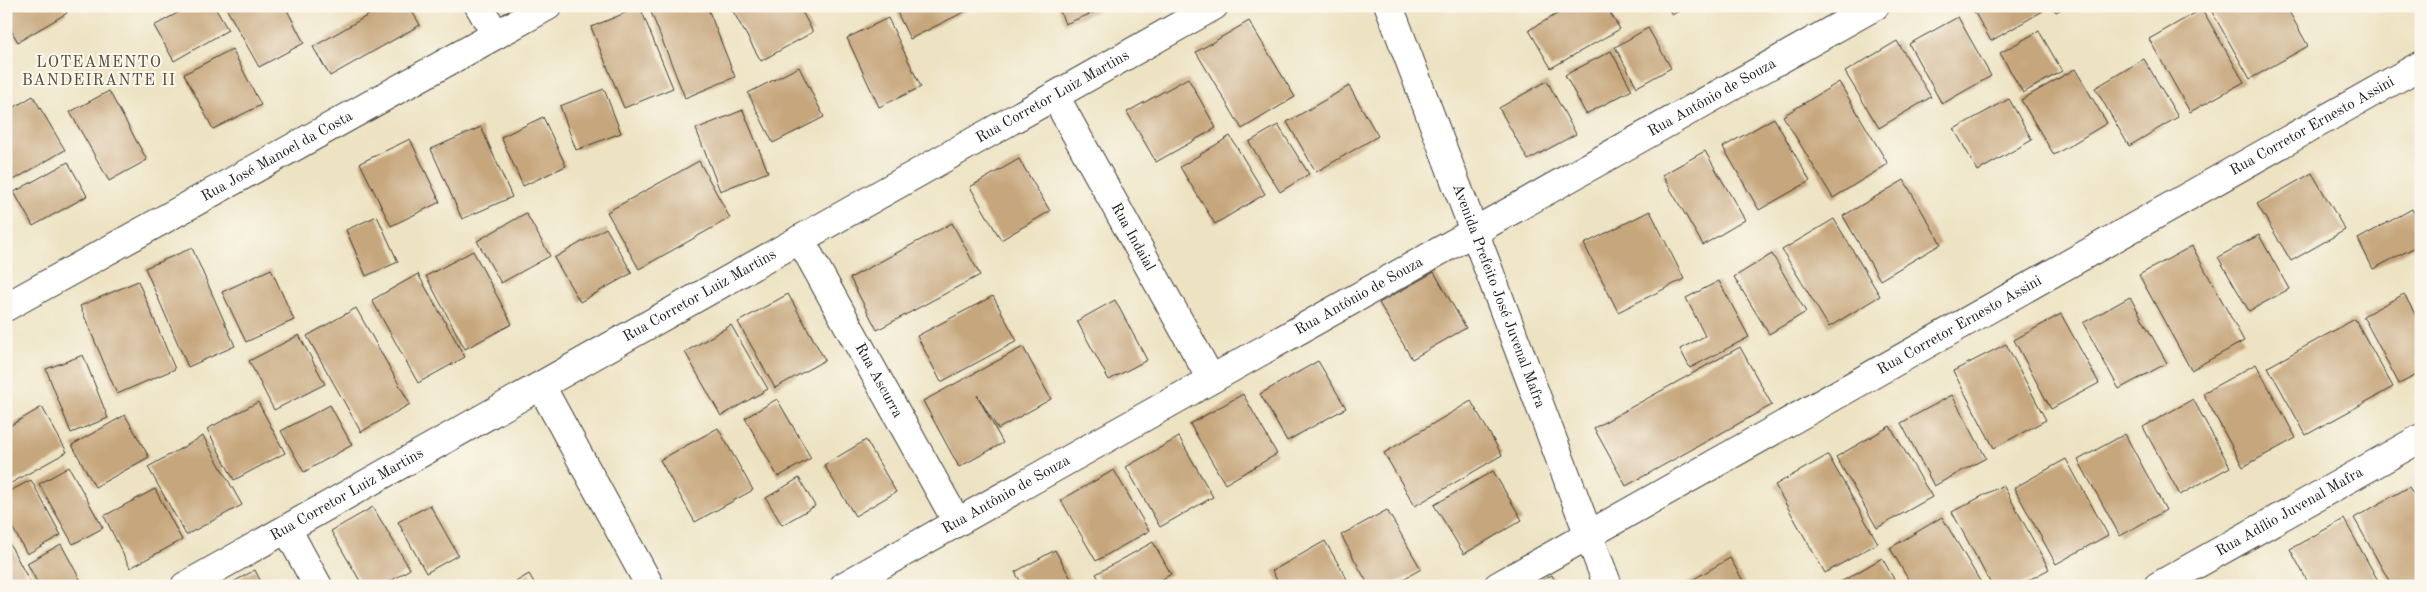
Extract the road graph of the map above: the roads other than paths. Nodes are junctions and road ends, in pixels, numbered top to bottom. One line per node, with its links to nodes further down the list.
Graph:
1 (479, 6): 6 (street)
2 (548, 6): 6 (street, Rua José Manoel da Costa)
3 (1214, 6): 8 (street, Rua Corretor Luiz Martins)
4 (1389, 6): 9 (street, Avenida Prefeito José Juvenal Mafra)
5 (1875, 6): 9 (street, Rua Antônio de Souza)
6 (496, 35): 11 (street, Rua José Manoel da Costa)
7 (2421, 65): 17 (street, Rua Corretor Ernesto Assini)
8 (1054, 96): 10 (street, Rua Corretor Luiz Martins); 12 (street, Rua Indaial)
9 (1474, 232): 12 (street, Rua Antônio de Souza); 17 (street, Avenida Prefeito José Juvenal Mafra)
10 (800, 239): 13 (street, Rua Corretor Luiz Martins); 15 (street, Rua Ascurra)
11 (6, 307)
12 (1212, 379): 15 (street, Rua Antônio de Souza)
13 (541, 386): 16 (street, Rua Corretor Luiz Martins); 20 (street)
14 (2421, 438): 24 (street, Rua Adílio Juvenal Mafra)
15 (957, 522): 21 (street, Rua Antônio de Souza)
16 (286, 529): 18 (street, Rua Corretor Luiz Martins); 19 (street)
17 (1589, 535): 22 (street, Rua Corretor Ernesto Assini); 23 (street, Avenida Prefeito José Juvenal Mafra)
18 (185, 586)
19 (318, 586)
20 (650, 586)
21 (844, 586)
22 (1498, 586)
23 (1608, 586)
24 (2158, 586)

